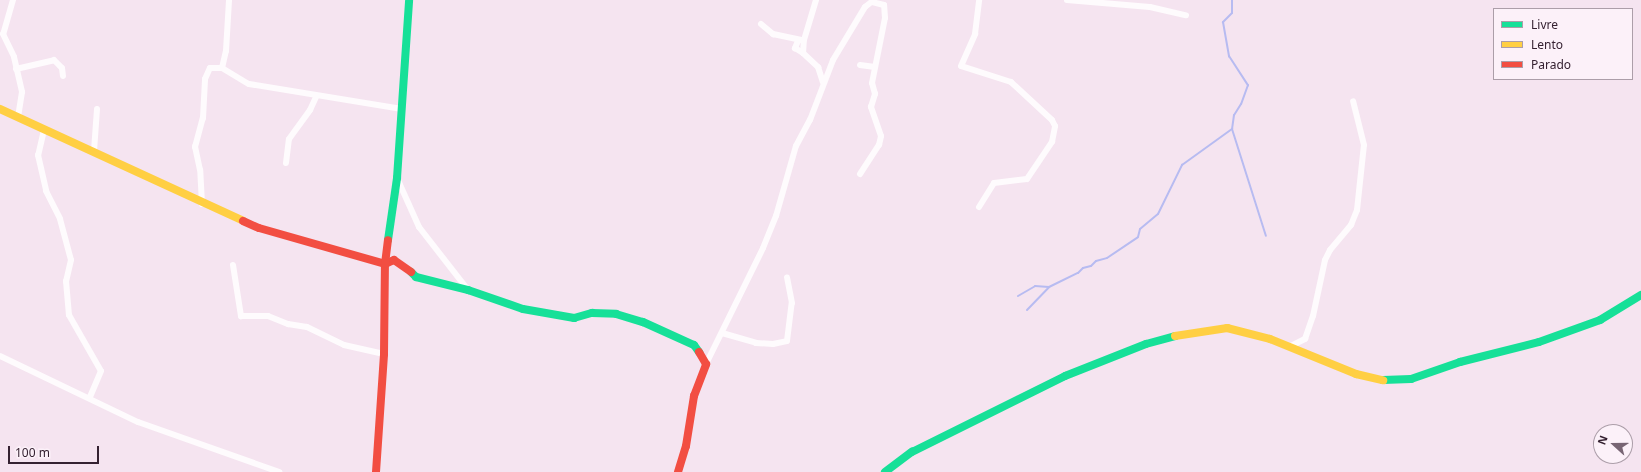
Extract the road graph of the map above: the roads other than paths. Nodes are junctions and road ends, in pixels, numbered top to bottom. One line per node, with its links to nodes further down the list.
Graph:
1 (13, 0): 11 (street)
2 (229, 0): 15 (street)
3 (409, 0): 23 (street)
4 (816, 0): 12 (street)
5 (979, 0): 31 (street)
6 (1067, 0): 9 (street)
7 (873, 1): 8 (street); 18 (street)
8 (884, 3): 14 (street)
9 (1186, 15)
10 (761, 24): 12 (street)
11 (1, 33): 16 (street)
12 (801, 40): 18 (street)
13 (860, 65): 14 (street)
14 (875, 67): 28 (street)
15 (222, 68): 19 (street); 30 (street)
16 (16, 69): 17 (street); 24 (street)
17 (63, 76)
18 (824, 86): 37 (street)
19 (316, 96): 23 (street); 27 (street)
20 (1353, 101): 38 (street)
21 (97, 108): 26 (street)
22 (0, 109): 24 (street)
23 (402, 109): 29 (street)
24 (18, 118): 25 (street)
25 (44, 130): 26 (street); 42 (street)
26 (94, 151): 30 (street)
27 (286, 163)
28 (860, 174)
29 (397, 178): 32 (street); 35 (street)
30 (202, 204): 32 (street)
31 (979, 206)
32 (385, 264): 35 (street); 39 (street)
33 (233, 265): 39 (street)
34 (787, 277): 37 (street)
35 (468, 290): 41 (street)
36 (1641, 295): 38 (street)
37 (722, 333): 41 (street)
38 (1291, 346): 46 (street)
39 (384, 354): 44 (street)
40 (0, 356): 42 (street)
41 (706, 364): 45 (street)
42 (90, 397): 43 (street)
43 (279, 472)
44 (376, 472)
45 (678, 472)
46 (885, 472)

